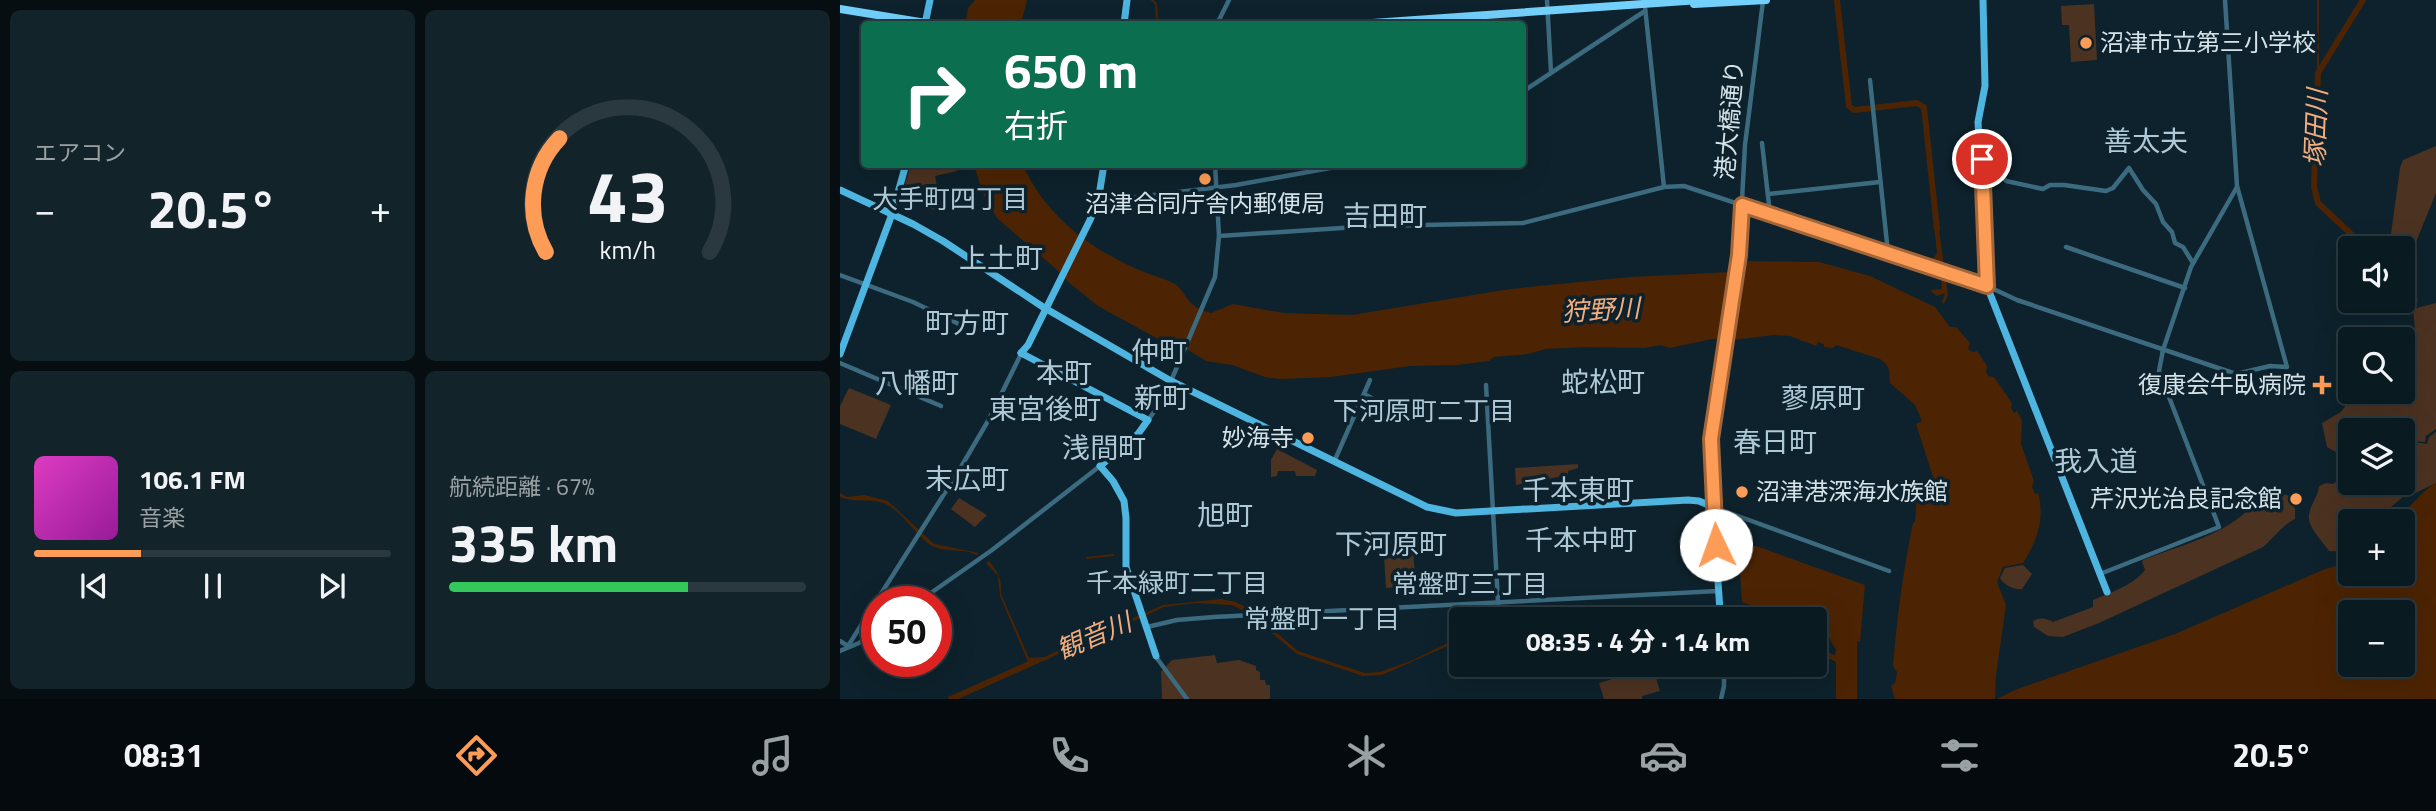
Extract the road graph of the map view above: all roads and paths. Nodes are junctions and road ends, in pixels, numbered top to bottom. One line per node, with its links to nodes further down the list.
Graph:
1 (930, 0): 14 (main road)
2 (1129, 0): 15 (main road)
3 (1229, 0): 16 (street)
4 (1546, 0): 12 (street)
5 (1700, 0): 9 (highway)
6 (1764, 0): 11 (highway); 34 (street, 港大橋通り)
7 (1983, 0): 22 (main road)
8 (2225, 0): 28 (street)
9 (1662, 1): 12 (highway)
10 (840, 9): 13 (highway)
11 (1645, 9): 12 (highway); 18 (street); 29 (street)
12 (1547, 12): 17 (highway); 18 (street)
13 (910, 21)
14 (928, 21)
15 (1126, 21)
16 (1218, 21)
17 (1405, 21)
18 (1551, 73): 20 (street)
19 (1870, 80): 27 (street)
20 (1526, 89)
21 (1762, 143): 32 (street)
22 (1982, 159): 40 (street); 43 (main road)
23 (903, 168): 35 (main road)
24 (1102, 168): 33 (main road)
25 (1215, 168): 30 (street)
26 (1330, 168): 30 (street)
27 (1880, 182): 32 (street); 39 (street)
28 (2237, 186): 40 (street); 48 (street)
29 (1664, 187): 34 (street); 37 (street)
30 (1217, 188): 33 (street); 37 (street)
31 (840, 190): 35 (main road)
32 (1768, 194): 36 (street)
33 (1096, 202): 45 (main road)
34 (1742, 205): 36 (street); 61 (street, 港大橋通り)
35 (890, 213): 42 (main road); 45 (main road)
36 (1770, 214): 39 (street)
37 (1219, 236): 53 (street)
38 (2066, 247): 44 (street)
39 (1888, 253): 43 (street)
40 (2193, 263): 44 (street)
41 (840, 275): 42 (street)
42 (864, 284): 46 (street); 47 (main road); 50 (main road)
43 (1987, 286): 48 (street); 64 (main road)
44 (2185, 288): 48 (street)
45 (1045, 308): 49 (main road); 53 (main road)
46 (963, 327)
47 (840, 343)
48 (2164, 350): 64 (street)
49 (1021, 353): 58 (main road); 74 (street)
50 (840, 354)
51 (840, 363): 56 (street)
52 (1370, 380): 55 (street)
53 (1171, 381): 58 (street); 59 (main road)
54 (1486, 385): 62 (street)
55 (1364, 394): 57 (street); 59 (street)
56 (941, 406)
57 (1404, 414)
58 (1148, 420): 60 (main road)
59 (1334, 462): 62 (main road)
60 (1100, 466): 65 (street); 71 (main road)
61 (1713, 507): 62 (main road); 63 (street); 66 (main road, 港大橋通り)
62 (1493, 510): 68 (street)
63 (1889, 571)
64 (2100, 574): 67 (main road)
65 (941, 586)
66 (1718, 591): 68 (street); 70 (main road, 港大橋通り)
67 (2107, 592)
68 (1498, 602): 69 (street); 71 (street)
69 (1498, 607)
70 (1719, 607)
71 (1146, 628): 76 (main road)
72 (840, 641): 74 (street)
73 (861, 642): 74 (street)
74 (848, 646): 75 (street)
75 (840, 652)
76 (1156, 656): 78 (street)
77 (1724, 677): 79 (street)
78 (1187, 699)
79 (1721, 699)

